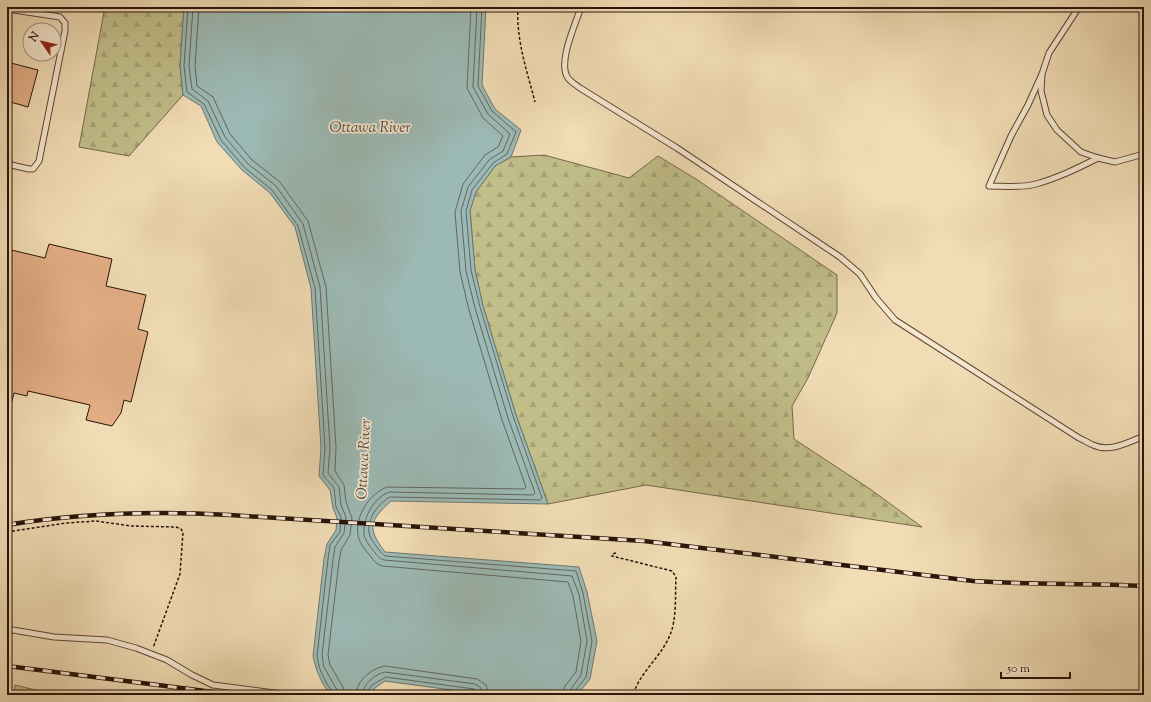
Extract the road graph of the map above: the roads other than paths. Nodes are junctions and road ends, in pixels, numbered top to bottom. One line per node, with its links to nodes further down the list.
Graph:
1 (581, 7): 8 (lane)
2 (1079, 7): 4 (lane)
3 (7, 9): 7 (lane)
4 (1042, 74): 6 (lane); 6 (lane)
5 (1144, 154): 6 (lane)
6 (1098, 158)
7 (7, 164)
8 (1144, 436)
9 (7, 629): 10 (lane)
10 (290, 695)

